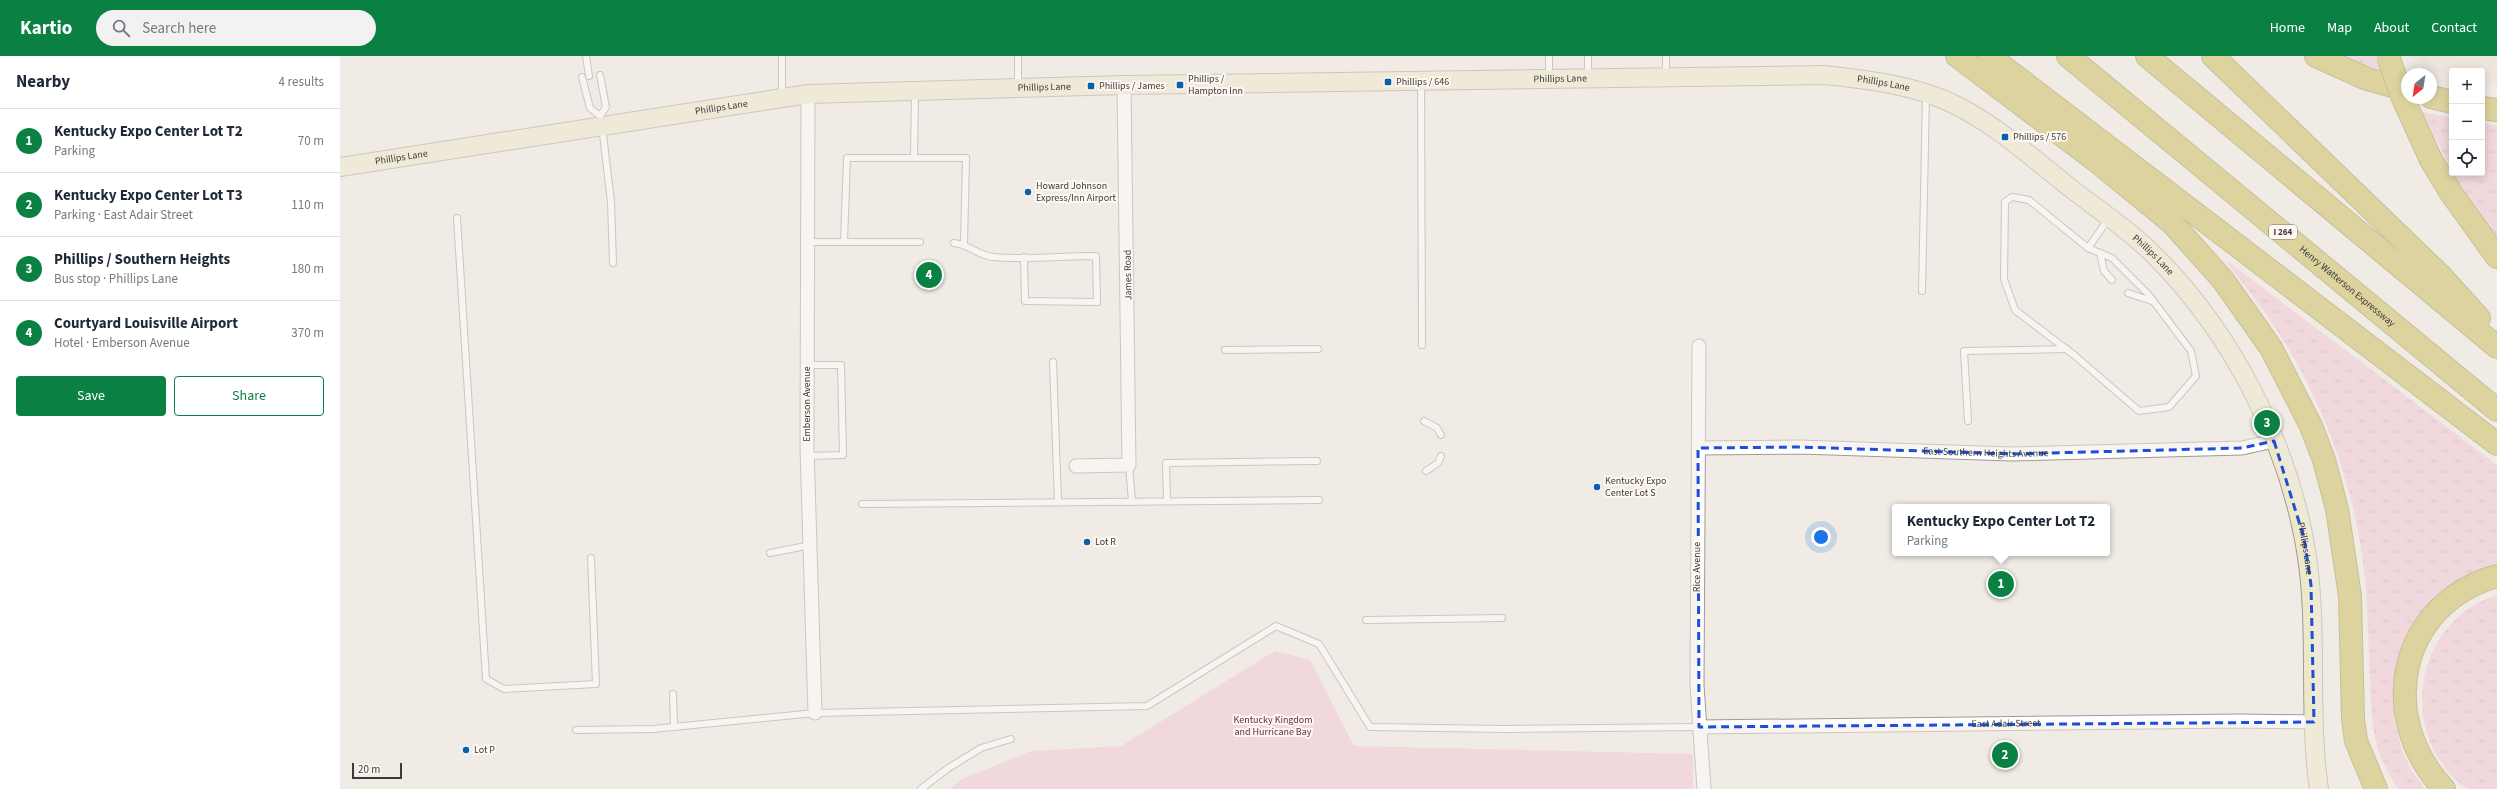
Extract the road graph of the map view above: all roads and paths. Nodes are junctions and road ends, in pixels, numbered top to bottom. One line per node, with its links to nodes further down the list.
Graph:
1 (586, 56): 30 (lane)
2 (782, 56): 25 (lane)
3 (1018, 56): 20 (lane)
4 (1549, 56): 16 (lane)
5 (1588, 56): 17 (lane)
6 (1666, 56): 15 (lane)
7 (1957, 56): 92 (highway)
8 (1989, 56): 63 (highway)
9 (2068, 56): 58 (highway, Henry Watterson Expressway / I 264)
10 (2147, 56): 52 (highway)
11 (2213, 56): 49 (highway)
12 (2316, 56): 21 (highway)
13 (2388, 56): 42 (highway, bridge)
14 (600, 75): 30 (lane)
15 (1666, 79): 17 (main road, Phillips Lane); 24 (main road, Phillips Lane)
16 (1550, 80): 17 (main road, Phillips Lane); 18 (main road, Phillips Lane)
17 (1588, 80)
18 (1421, 82): 19 (main road, Phillips Lane); 50 (lane)
19 (1124, 85): 20 (main road, Phillips Lane); 68 (street, James Road)
20 (1018, 88): 22 (main road, Phillips Lane)
21 (2401, 88)
22 (915, 90): 23 (main road, Phillips Lane); 31 (lane)
23 (808, 94): 25 (main road, Phillips Lane); 35 (street, Emberson Avenue)
24 (1926, 94): 33 (main road, Phillips Lane); 46 (lane)
25 (782, 98): 30 (main road, Phillips Lane)
26 (2437, 98): 27 (highway)
27 (2449, 101)
28 (2485, 108): 29 (highway)
29 (2497, 110)
30 (601, 121): 32 (main road, Phillips Lane); 44 (lane)
31 (914, 158): 36 (lane); 39 (lane)
32 (340, 167)
33 (2110, 217): 40 (lane); 62 (main road, Phillips Lane)
34 (457, 218): 78 (lane)
35 (808, 242): 36 (lane); 57 (street, Emberson Avenue)
36 (844, 242): 37 (lane)
37 (920, 242)
38 (954, 244): 39 (lane)
39 (964, 244): 43 (lane)
40 (2088, 248): 41 (lane); 53 (lane)
41 (2100, 253): 45 (lane); 48 (lane)
42 (2497, 256)
43 (1024, 257): 43 (lane)
44 (613, 263)
45 (2112, 280)
46 (1922, 291)
47 (2128, 293): 48 (lane)
48 (2152, 301): 53 (lane)
49 (2497, 338)
50 (1422, 345)
51 (1699, 346): 64 (street, Rice Avenue)
52 (2497, 347)
53 (2067, 349): 60 (lane)
54 (1224, 350): 55 (lane)
55 (1318, 350)
56 (1053, 362): 73 (lane)
57 (807, 365): 65 (street, Emberson Avenue); 65 (lane)
58 (2497, 410)
59 (1424, 421): 61 (lane)
60 (1968, 421)
61 (1441, 435)
62 (2274, 442): 64 (street, East Southern Heights Avenue); 84 (main road, Phillips Lane)
63 (2497, 444)
64 (1698, 448): 86 (street, Rice Avenue)
65 (807, 456): 76 (street, Emberson Avenue)
66 (1441, 456): 70 (lane)
67 (1317, 461): 72 (lane)
68 (1129, 465): 69 (street); 74 (lane)
69 (1076, 466)
70 (1426, 471)
71 (1318, 500): 72 (lane)
72 (1167, 501): 74 (lane)
73 (1058, 502): 74 (lane); 75 (lane)
74 (1132, 502)
75 (862, 504)
76 (811, 545): 77 (lane); 83 (street, Emberson Avenue)
77 (770, 553)
78 (591, 558)
79 (2497, 576): 93 (highway)
80 (1502, 618): 81 (lane)
81 (1366, 620)
82 (673, 694): 85 (lane)
83 (815, 713): 85 (lane); 86 (lane)
84 (2314, 722): 86 (street, East Adair Street); 91 (main road, Phillips Lane)
85 (674, 727): 87 (lane)
86 (1699, 727): 90 (street, Rice Avenue)
87 (576, 730)
88 (1011, 739): 89 (lane)
89 (921, 789)
90 (1704, 789)
91 (2319, 789)
92 (2376, 789)
93 (2444, 789)

